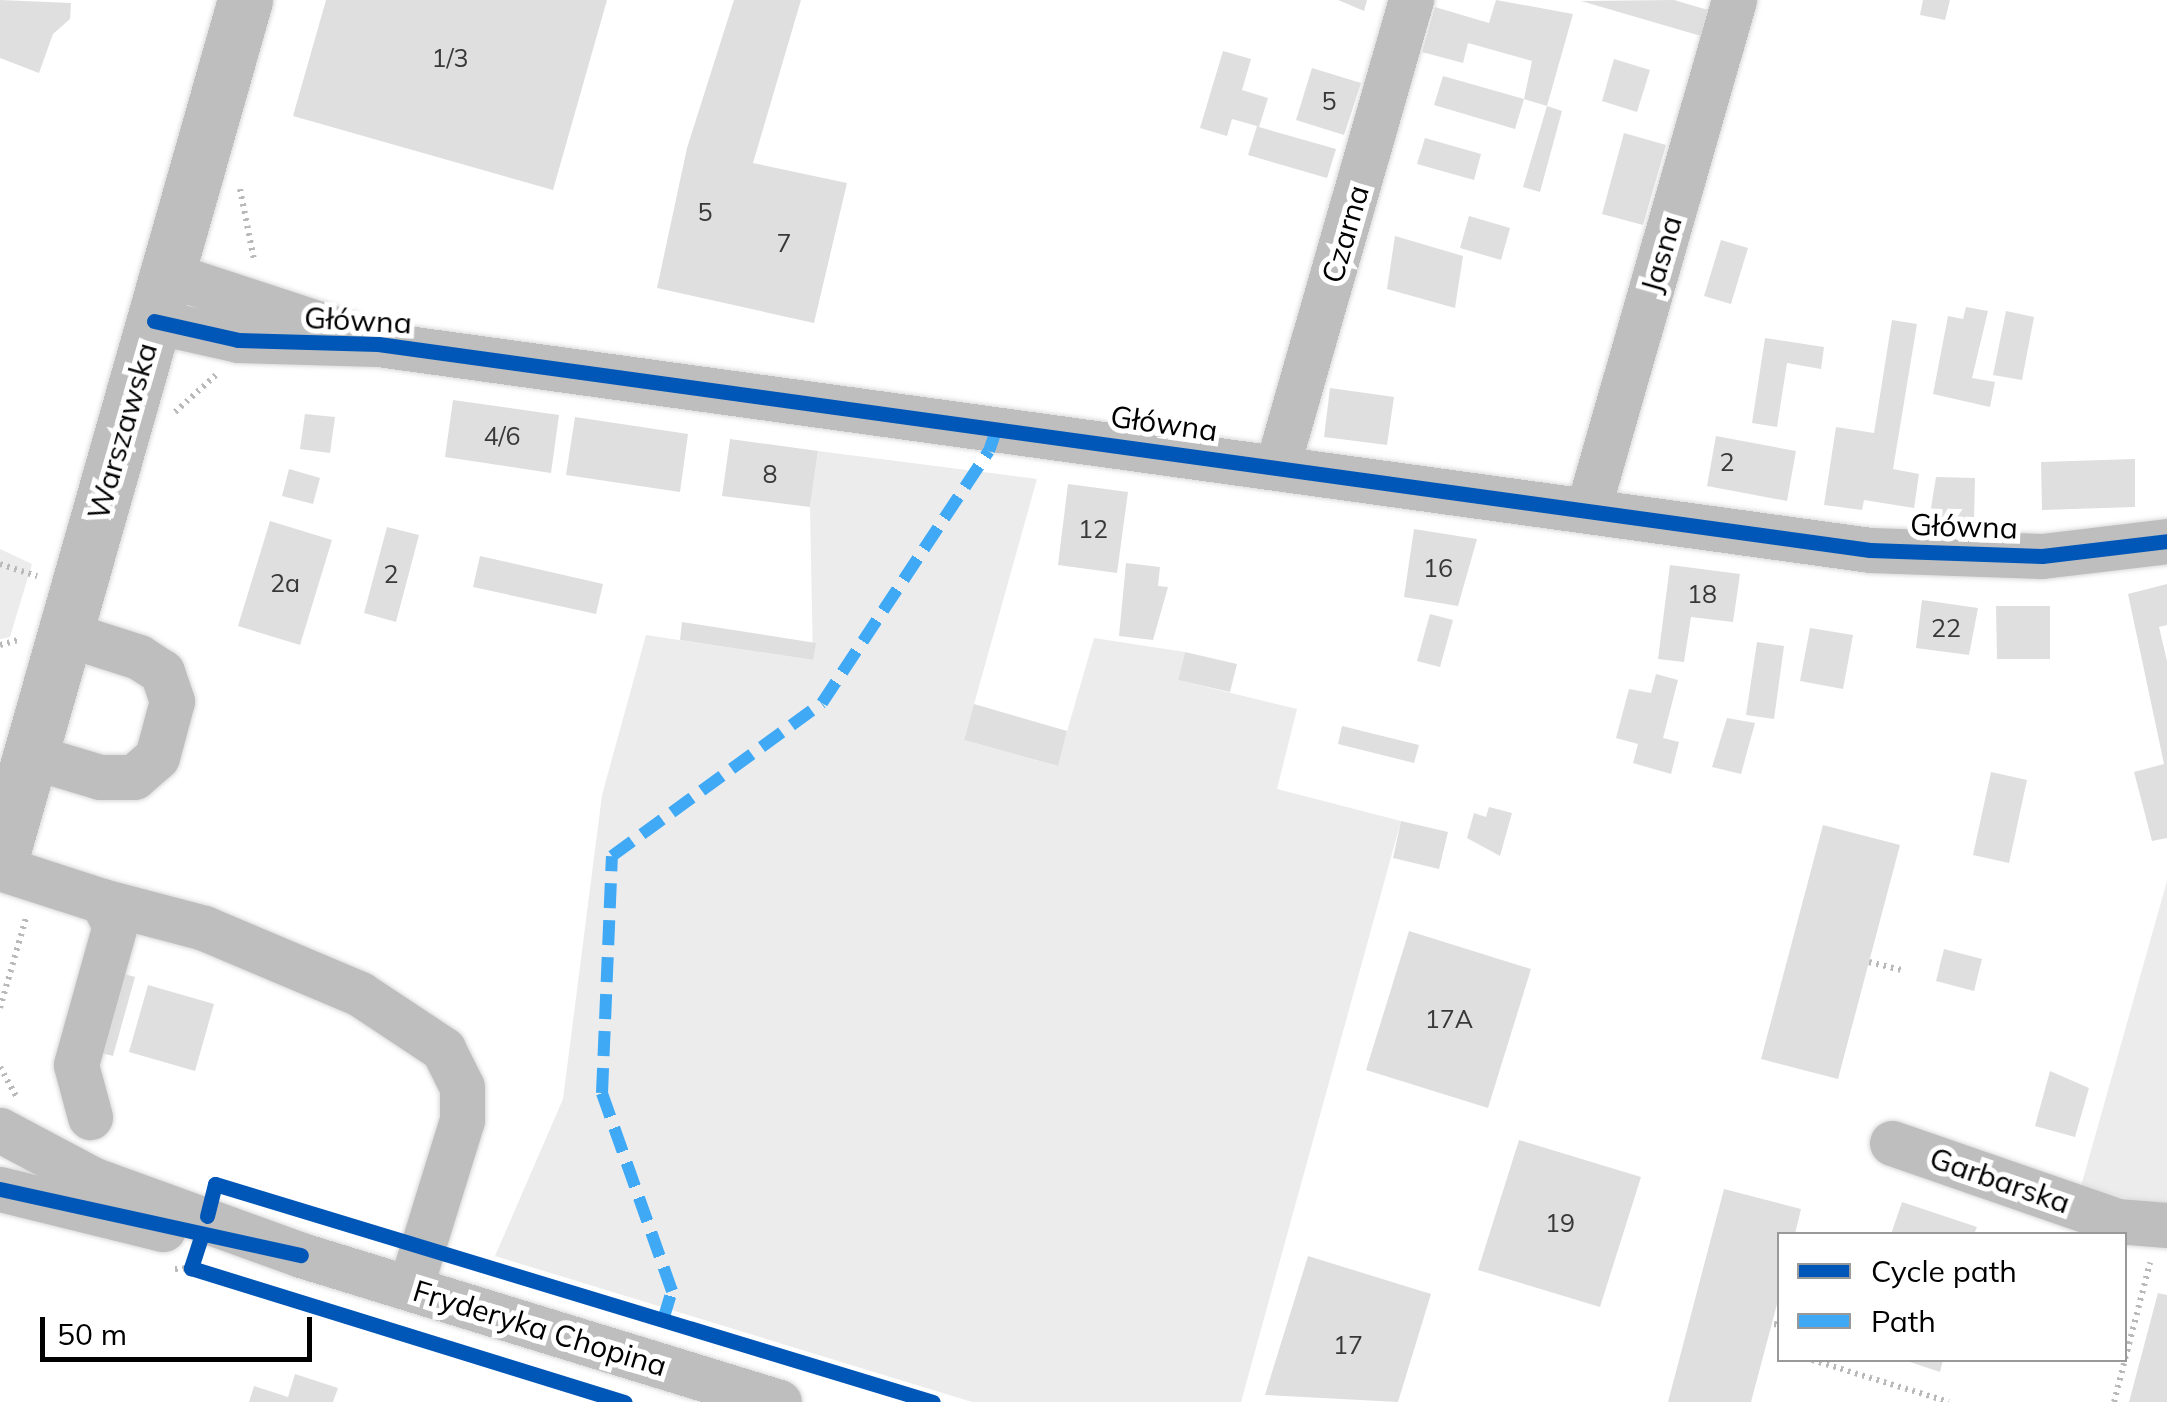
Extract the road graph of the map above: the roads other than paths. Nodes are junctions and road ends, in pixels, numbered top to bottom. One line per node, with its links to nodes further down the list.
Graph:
1 (244, 0): 4 (main road, Warszawska)
2 (1411, 0): 5 (street, Czarna)
3 (1734, 0): 6 (street, Jasna)
4 (161, 298): 5 (street, Główna); 8 (main road, Warszawska)
5 (1278, 467): 6 (street, Główna)
6 (1588, 509): 7 (street, Główna)
7 (2167, 541)
8 (41, 637): 9 (main road, Warszawska); 9 (street)
9 (30, 756): 10 (main road, Warszawska)
10 (12, 870): 11 (street)
11 (108, 913): 14 (street); 18 (street)
12 (0, 1130): 14 (street, Fryderyka Chopina)
13 (1892, 1143): 16 (street, Garbarska)
14 (63, 1166): 17 (street, Fryderyka Chopina)
15 (0, 1190): 17 (street, Fryderyka Chopina)
16 (2164, 1225)
17 (301, 1255): 18 (street, Fryderyka Chopina)
18 (410, 1288): 19 (street, Fryderyka Chopina)
19 (779, 1402)

